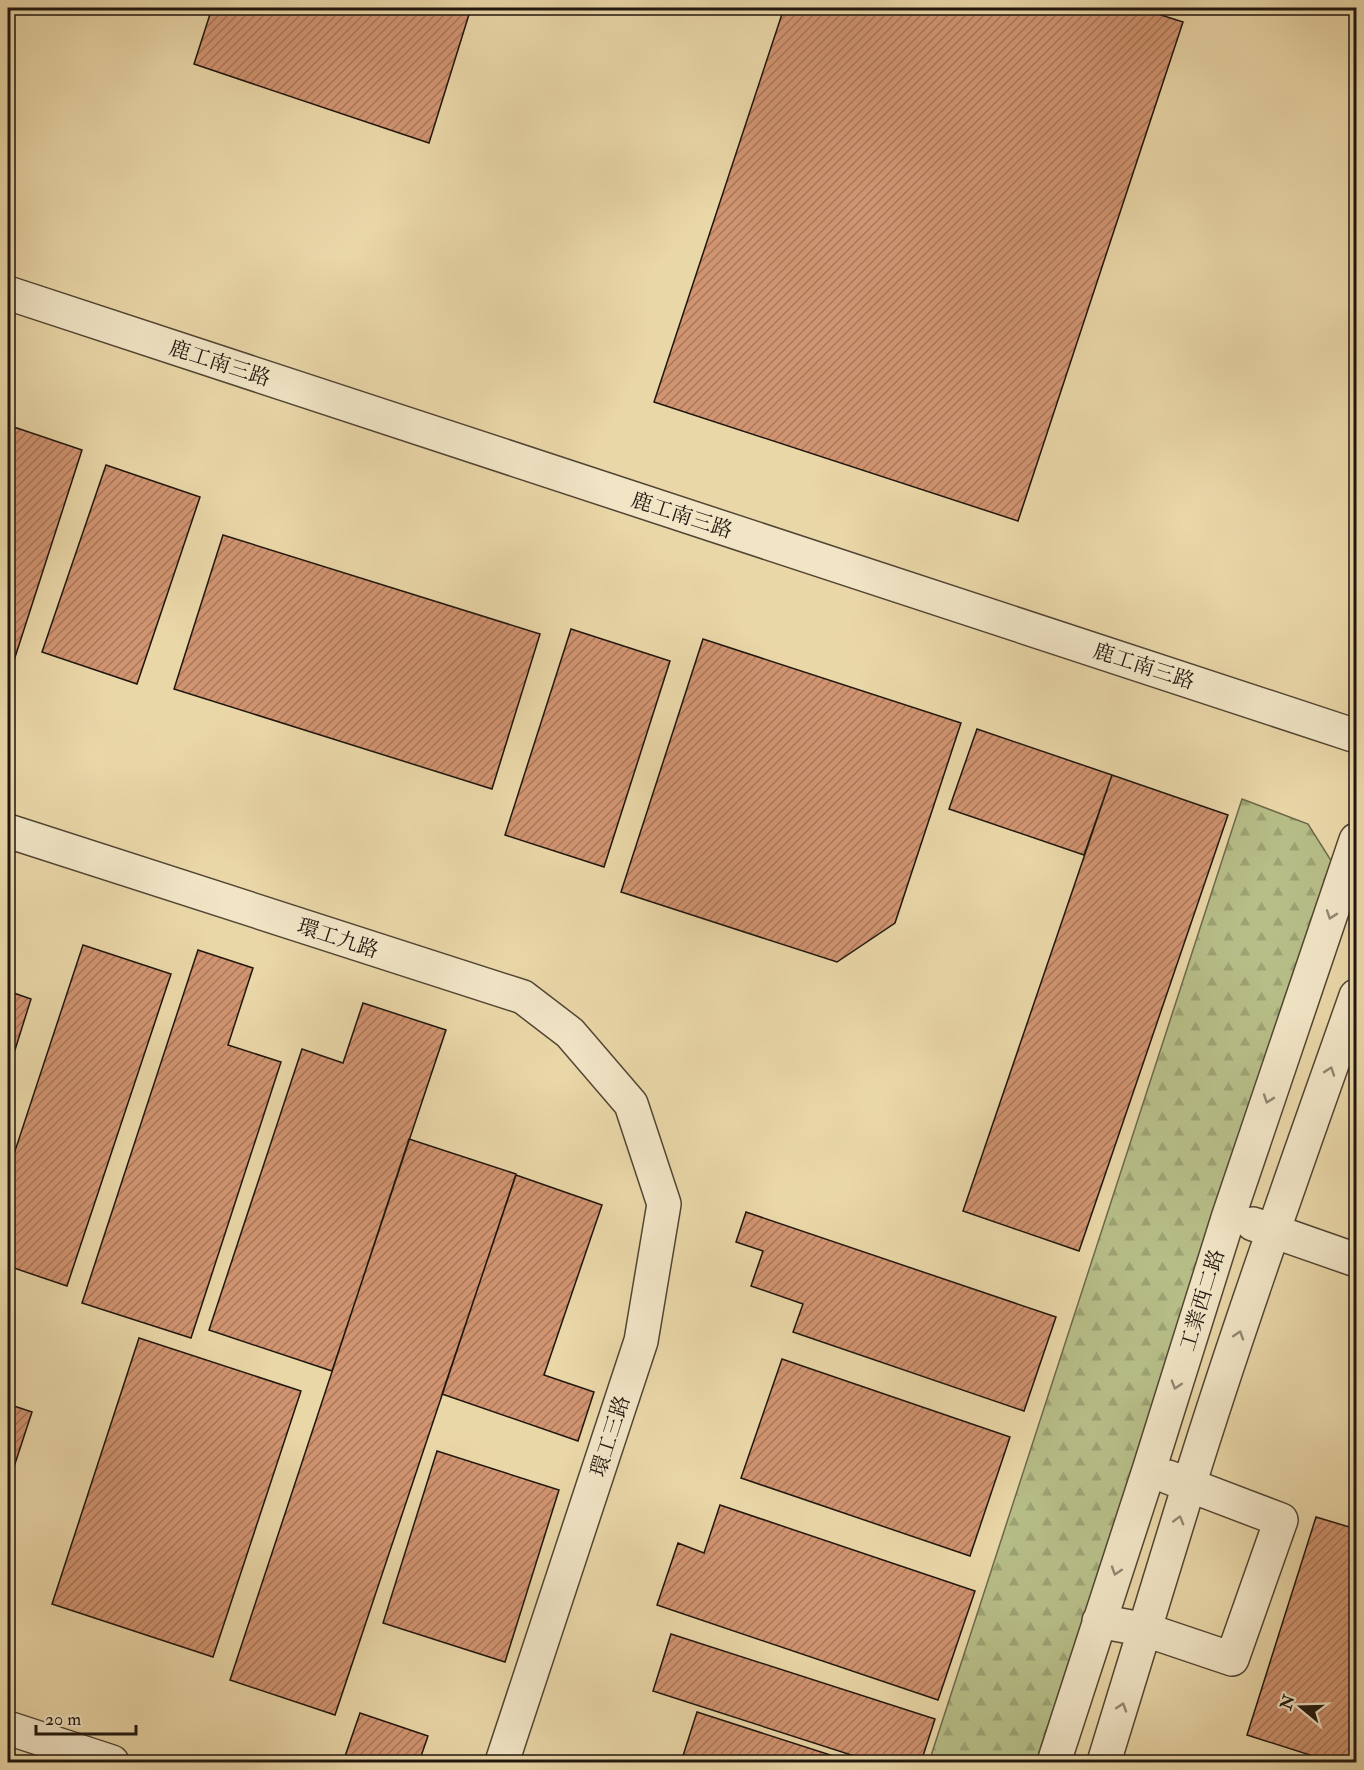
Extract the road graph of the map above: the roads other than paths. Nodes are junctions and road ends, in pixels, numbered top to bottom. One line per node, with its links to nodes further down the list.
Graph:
1 (8, 293): 2 (street, 鹿工南三路)
2 (1356, 736)
3 (8, 831): 6 (street, 環工九路)
4 (1356, 840): 7 (street, 工業西二路, one-way to 7)
5 (1356, 996): 8 (street, one-way to 5)
6 (631, 1104): 16 (street, 環工三路)
7 (1229, 1215): 8 (street); 10 (street, 工業西二路, one-way to 10)
8 (1273, 1232): 9 (street); 11 (street, one-way to 8)
9 (1356, 1260)
10 (1149, 1470): 11 (street); 12 (street, 工業西二路, one-way to 12)
11 (1189, 1484): 13 (street, one-way to 11); 13 (street)
12 (1100, 1621): 13 (street); 17 (street, 工業西二路)
13 (1146, 1630): 18 (street, one-way to 13)
14 (8, 1728): 15 (street)
15 (112, 1762)
16 (502, 1762)
17 (1054, 1762)
18 (1104, 1762)

